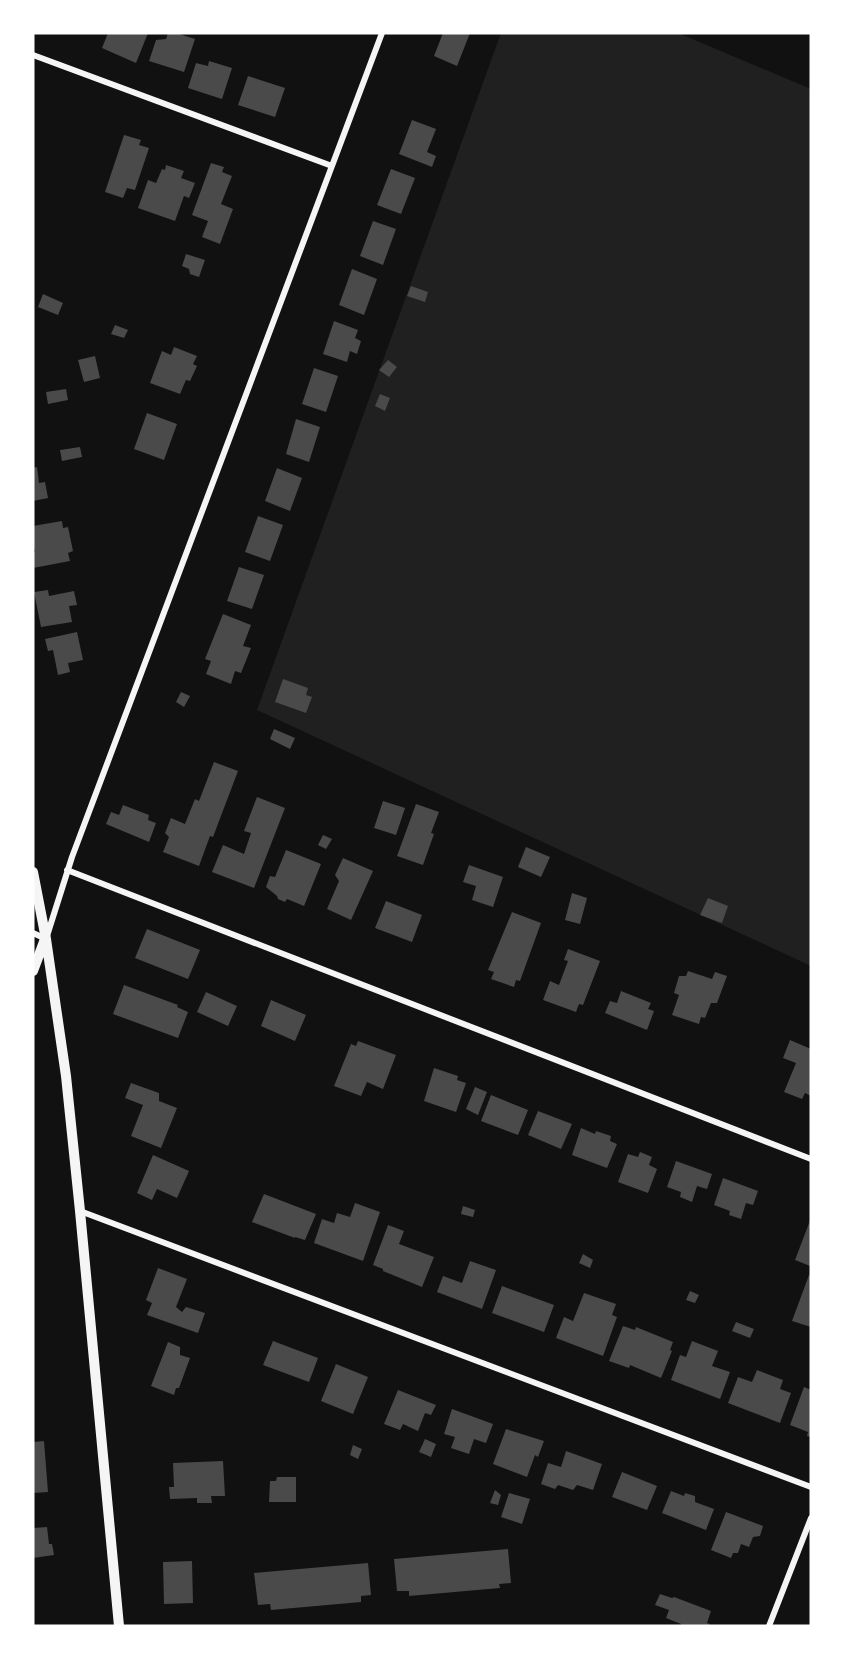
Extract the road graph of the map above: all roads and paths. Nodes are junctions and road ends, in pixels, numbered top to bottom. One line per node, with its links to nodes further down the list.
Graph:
1 (382, 33): 3 (street)
2 (33, 55): 3 (street)
3 (332, 166): 4 (street)
4 (67, 870): 7 (street); 9 (street)
5 (33, 872): 7 (street)
6 (33, 933): 7 (street)
7 (46, 939): 8 (street); 10 (street)
8 (33, 971)
9 (811, 1159)
10 (80, 1211): 11 (street); 13 (street)
11 (811, 1487)
12 (811, 1518): 14 (street)
13 (119, 1626)
14 (770, 1626)

